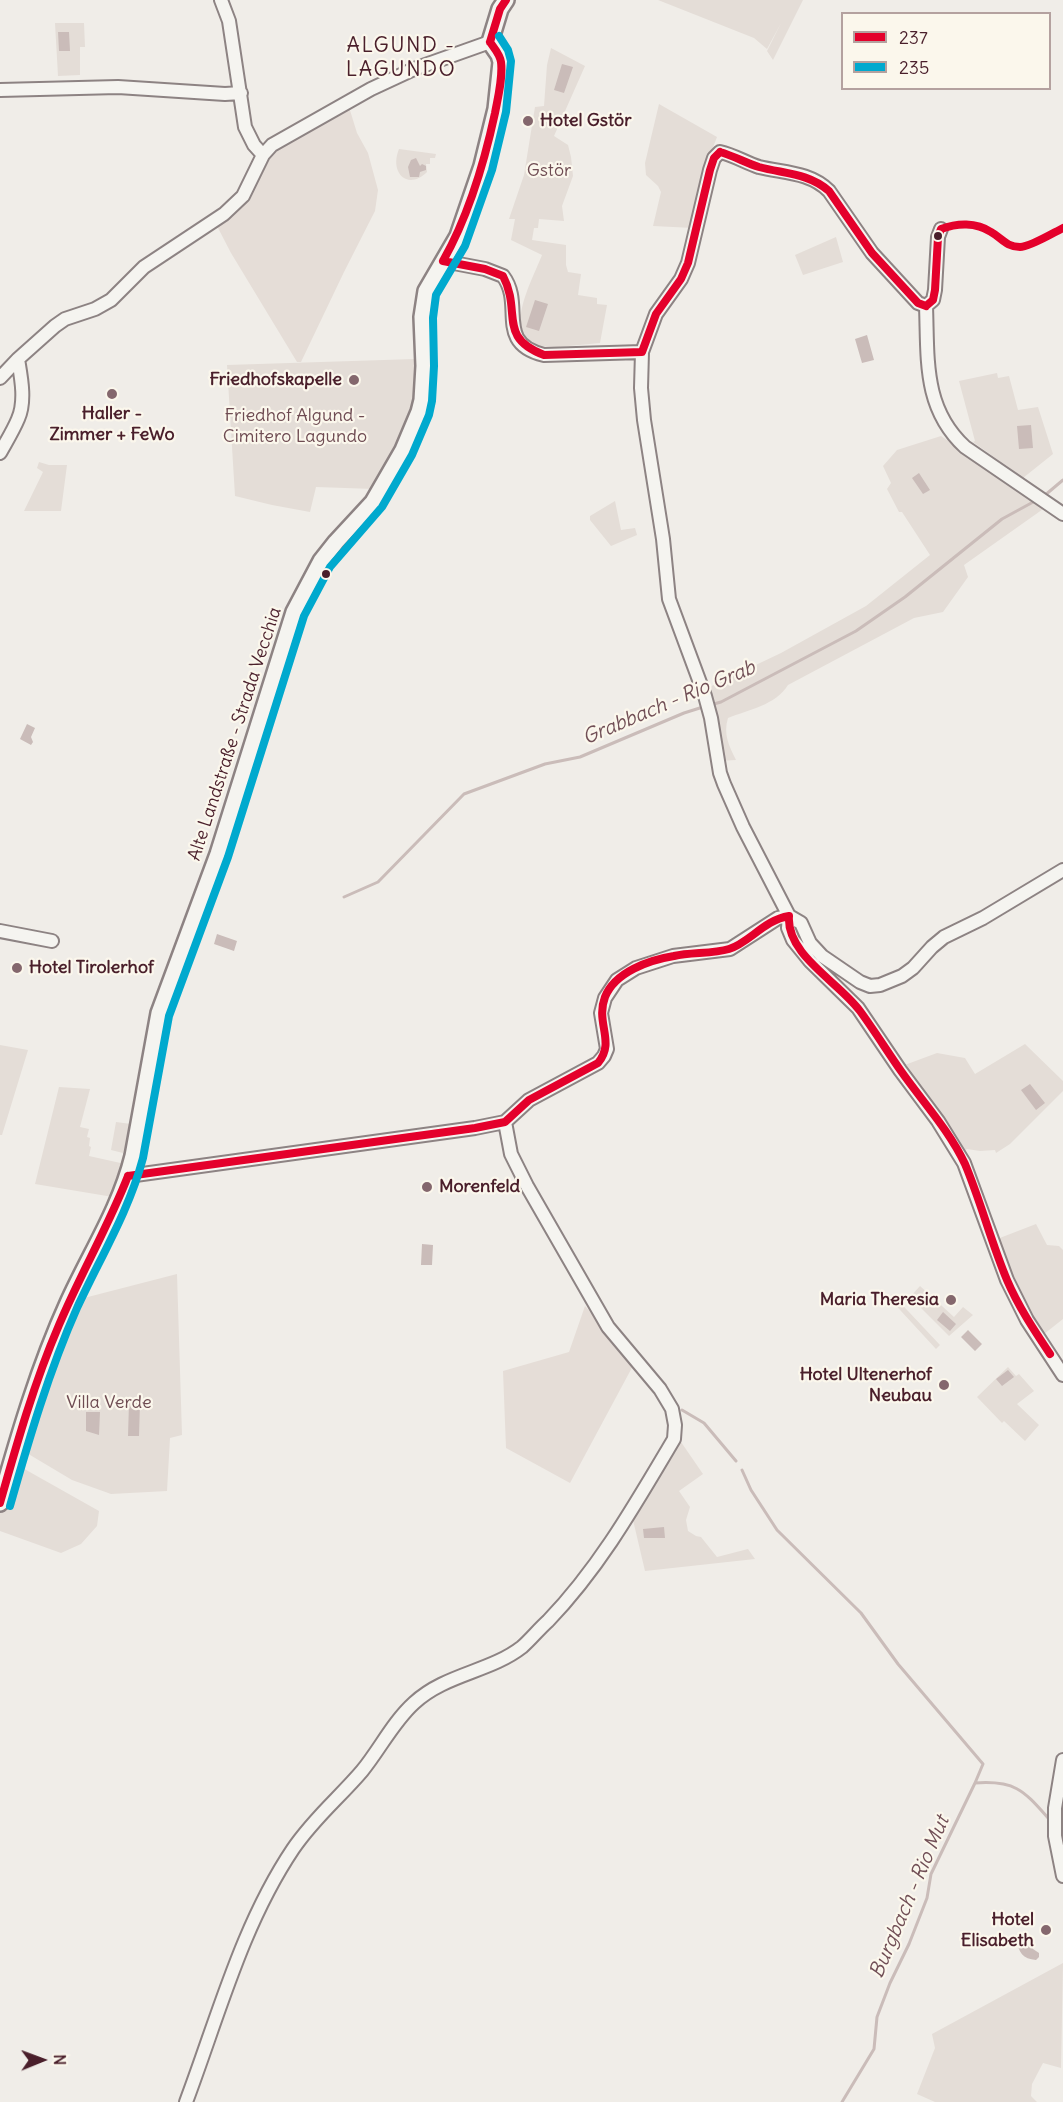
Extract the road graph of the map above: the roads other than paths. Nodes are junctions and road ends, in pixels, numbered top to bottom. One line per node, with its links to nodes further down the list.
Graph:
1 (221, 0): 5 (street)
2 (506, 0): 3 (main road)
3 (490, 42): 6 (street); 8 (main road, Alte Landstraße - Strada Vecchia)
4 (0, 90): 5 (street)
5 (241, 93): 6 (street)
6 (263, 155): 11 (street)
7 (941, 229): 9 (street)
8 (443, 261): 10 (street); 20 (main road, Alte Landstraße - Strada Vecchia)
9 (926, 306): 10 (street); 14 (street)
10 (642, 352): 16 (street)
11 (18, 359): 12 (street); 13 (street)
12 (0, 378)
13 (0, 453)
14 (1063, 514)
15 (1063, 870): 16 (street)
16 (789, 916): 19 (street); 21 (street)
17 (0, 932): 18 (street)
18 (52, 941)
19 (506, 1122): 20 (street); 29 (street)
20 (128, 1176): 24 (main road, Alte Landstraße - Strada Vecchia)
21 (1050, 1354): 22 (street); 23 (street)
22 (1063, 1359)
23 (1063, 1375)
24 (0, 1503)
25 (1063, 1760): 26 (street)
26 (1059, 1810): 27 (street)
27 (1059, 1837): 28 (street)
28 (1063, 1876)
29 (186, 2102)

